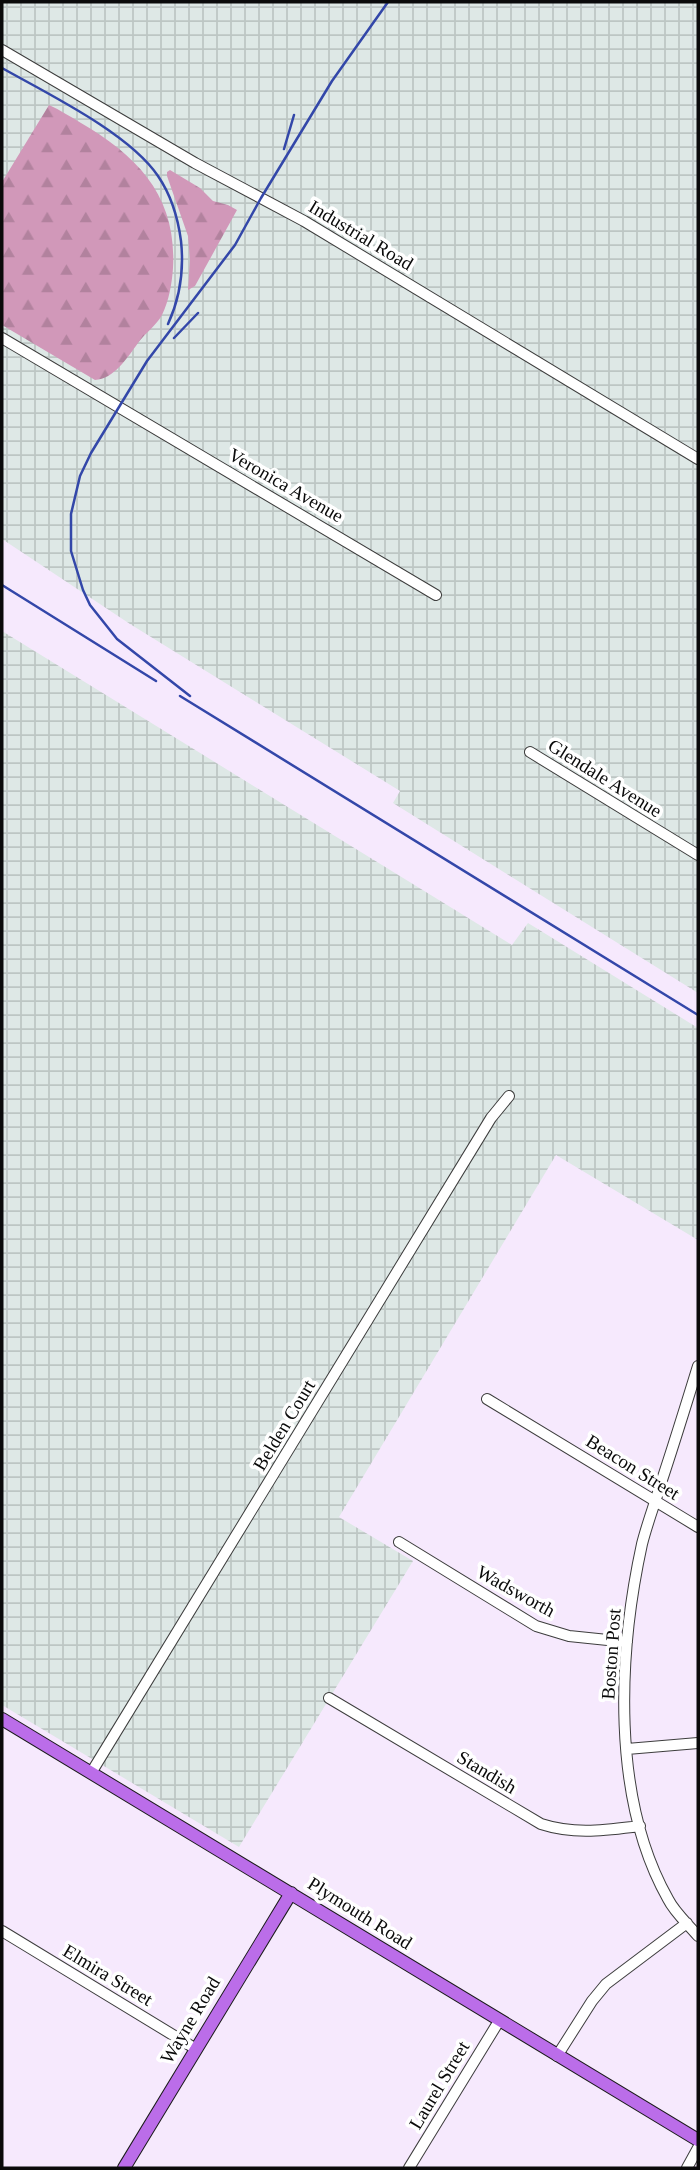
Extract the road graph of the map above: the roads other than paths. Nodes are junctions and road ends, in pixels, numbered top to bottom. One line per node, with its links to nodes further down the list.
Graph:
1 (2, 50): 3 (street, Industrial Road)
2 (2, 338): 4 (street, Veronica Avenue)
3 (698, 459)
4 (436, 595)
5 (530, 752): 6 (street, Glendale Avenue)
6 (698, 855)
7 (509, 1096): 18 (street, Belden Court)
8 (698, 1366): 10 (street, Boston Post)
9 (486, 1399): 10 (street, Beacon Street)
10 (656, 1502): 11 (street, Beacon Street); 13 (street, Boston Post)
11 (698, 1527)
12 (399, 1542): 13 (street, Wadsworth)
13 (627, 1642): 17 (street, Boston Post)
14 (329, 1698): 19 (street, Standish)
15 (2, 1719): 18 (main road, Plymouth Road)
16 (698, 1743): 17 (street)
17 (627, 1749): 19 (street, Boston Post)
18 (91, 1773): 20 (main road, Plymouth Road)
19 (640, 1826): 21 (street, Boston Post)
20 (291, 1893): 24 (main road, Plymouth Road); 25 (main road, Wayne Road)
21 (687, 1923): 23 (street, Boston Post); 26 (street)
22 (2, 1931): 25 (street, Elmira Street)
23 (698, 1936)
24 (499, 2021): 26 (main road, Plymouth Road); 30 (street, Laurel Street)
25 (196, 2049): 29 (main road, Wayne Road)
26 (557, 2056): 27 (main road, Plymouth Road)
27 (698, 2140)
28 (698, 2148): 31 (street)
29 (124, 2168)
30 (408, 2168)
31 (687, 2168)

